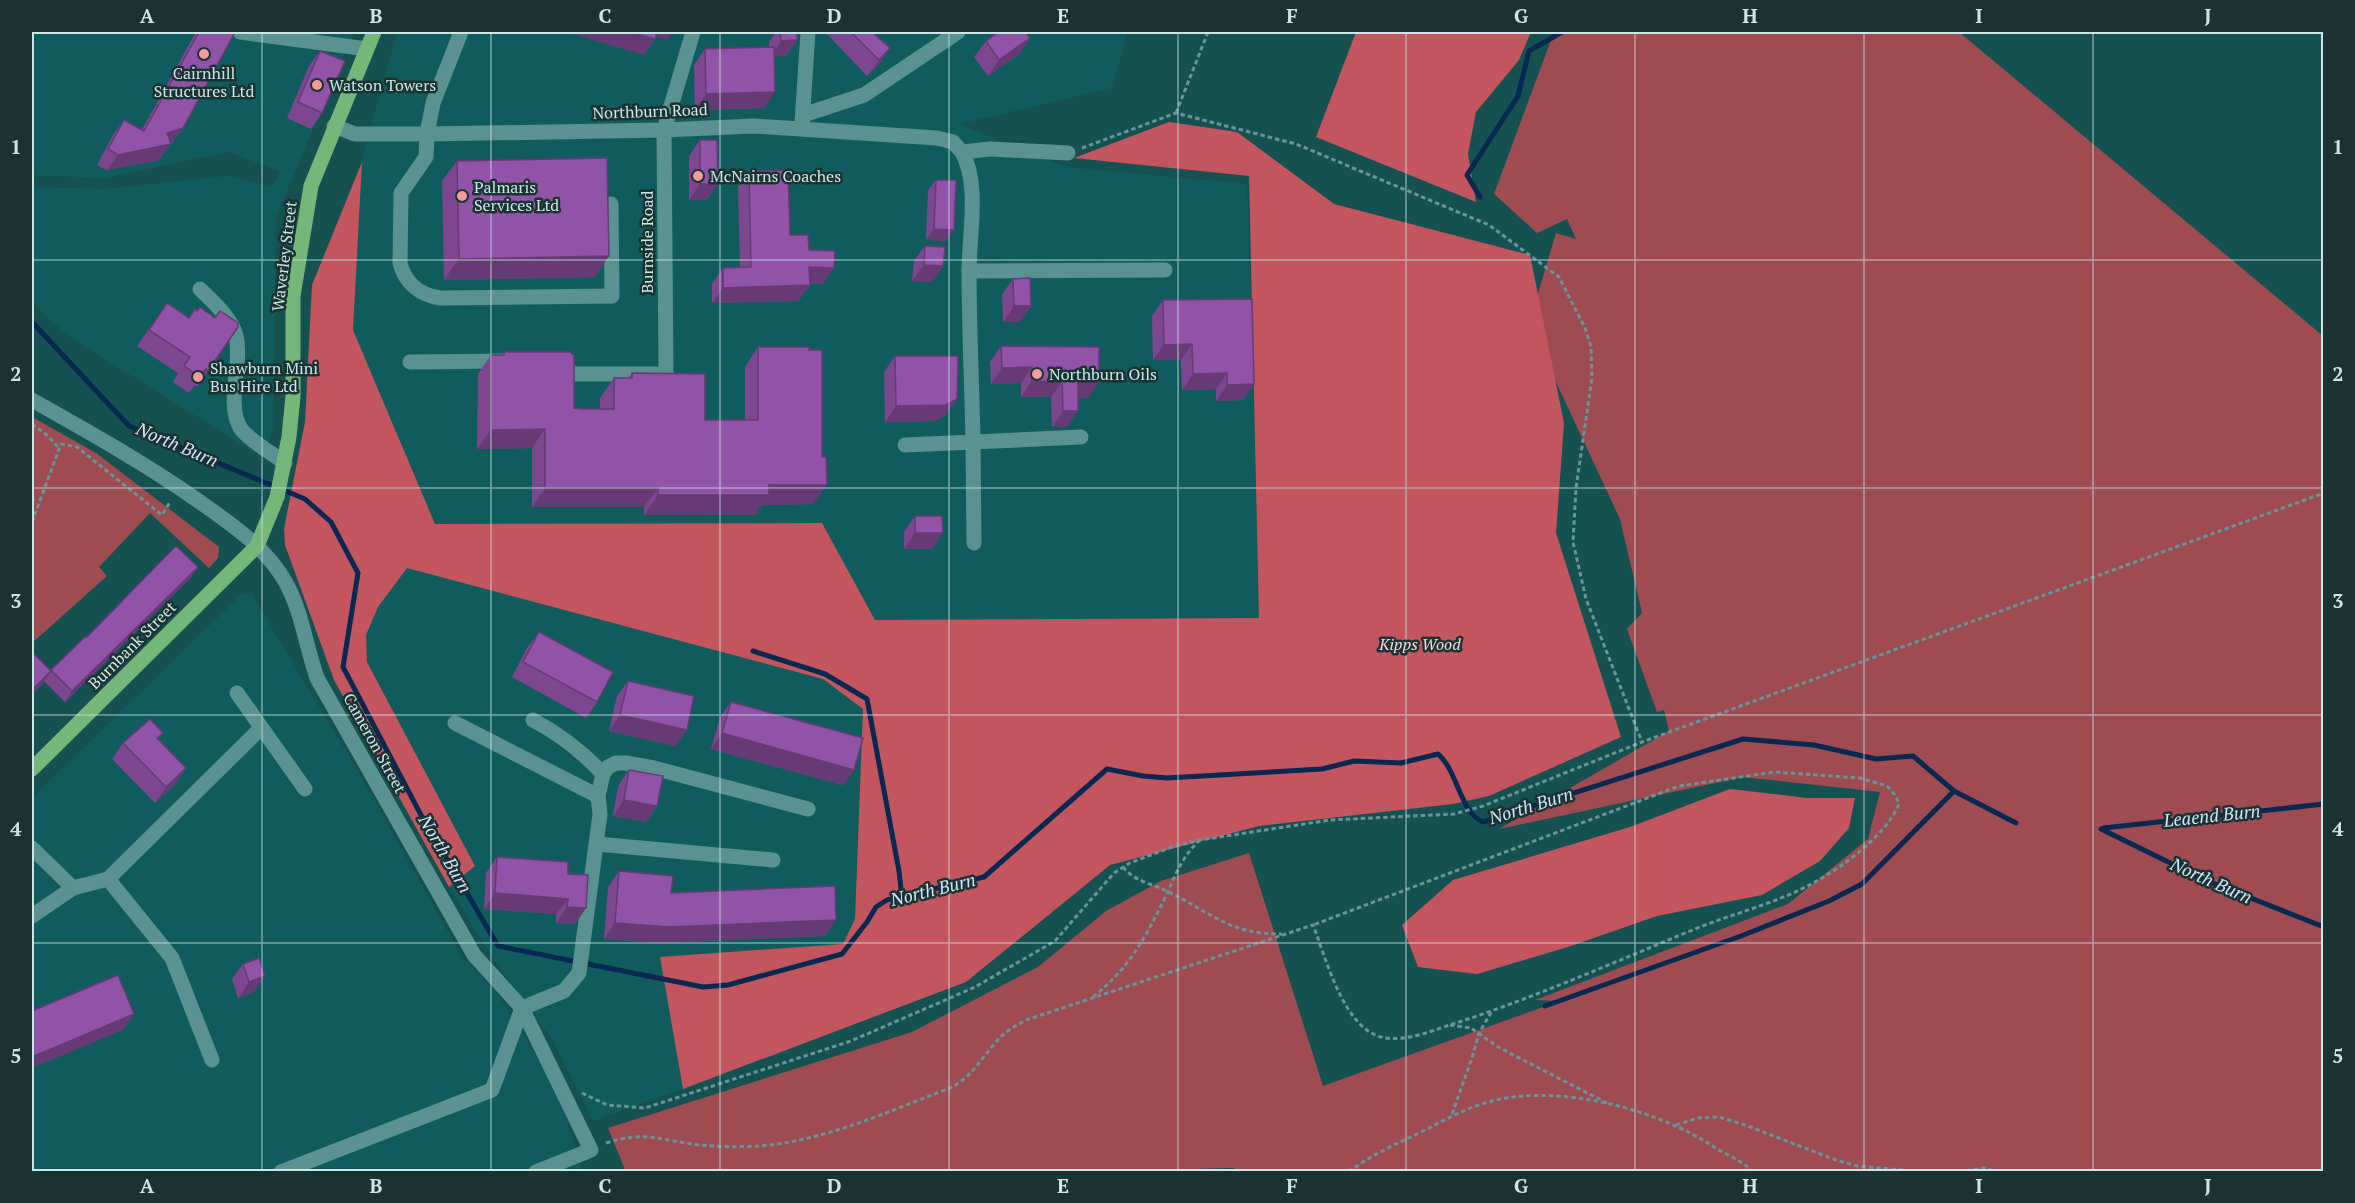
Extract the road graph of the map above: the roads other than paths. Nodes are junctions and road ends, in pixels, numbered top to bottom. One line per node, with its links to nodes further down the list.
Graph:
1 (240, 32): 7 (street)
2 (374, 32): 7 (main road, Waverley Street)
3 (461, 32): 11 (street)
4 (693, 32): 10 (street, Burnside Road)
5 (808, 32): 8 (street)
6 (958, 32): 8 (street)
7 (366, 49): 9 (main road, Waverley Street)
8 (802, 122): 10 (street, Northburn Road); 12 (street, Northburn Road)
9 (334, 126): 11 (street, Northburn Road); 25 (main road, Waverley Street)
10 (664, 130): 11 (street, Northburn Road); 19 (street, Burnside Road)
11 (427, 134): 14 (street)
12 (962, 152): 13 (street); 16 (street)
13 (1068, 153)
14 (611, 204)
15 (1165, 270): 16 (street)
16 (969, 271): 23 (street)
17 (200, 289): 25 (street)
18 (525, 361): 20 (street)
19 (548, 361)
20 (410, 362)
21 (32, 400): 27 (street, Cameron Street)
22 (1081, 437): 23 (street)
23 (973, 442): 24 (street); 26 (street)
24 (905, 445)
25 (285, 463): 27 (main road, Waverley Street)
26 (974, 543)
27 (257, 546): 32 (main road, Burnbank Street); 43 (street, Cameron Street)
28 (237, 693): 31 (street)
29 (533, 720): 33 (street)
30 (455, 723): 35 (street)
31 (261, 728): 34 (street); 40 (street)
32 (32, 770)
33 (603, 774): 35 (street); 36 (street)
34 (305, 789)
35 (598, 796): 37 (street)
36 (808, 809)
37 (597, 844): 39 (street); 43 (street)
38 (32, 849): 41 (street)
39 (773, 860)
40 (108, 879): 41 (street); 44 (street)
41 (73, 888): 42 (street)
42 (32, 916)
43 (522, 1008): 45 (street); 46 (street, Cameron Street)
44 (212, 1060)
45 (281, 1172)
46 (536, 1172)

